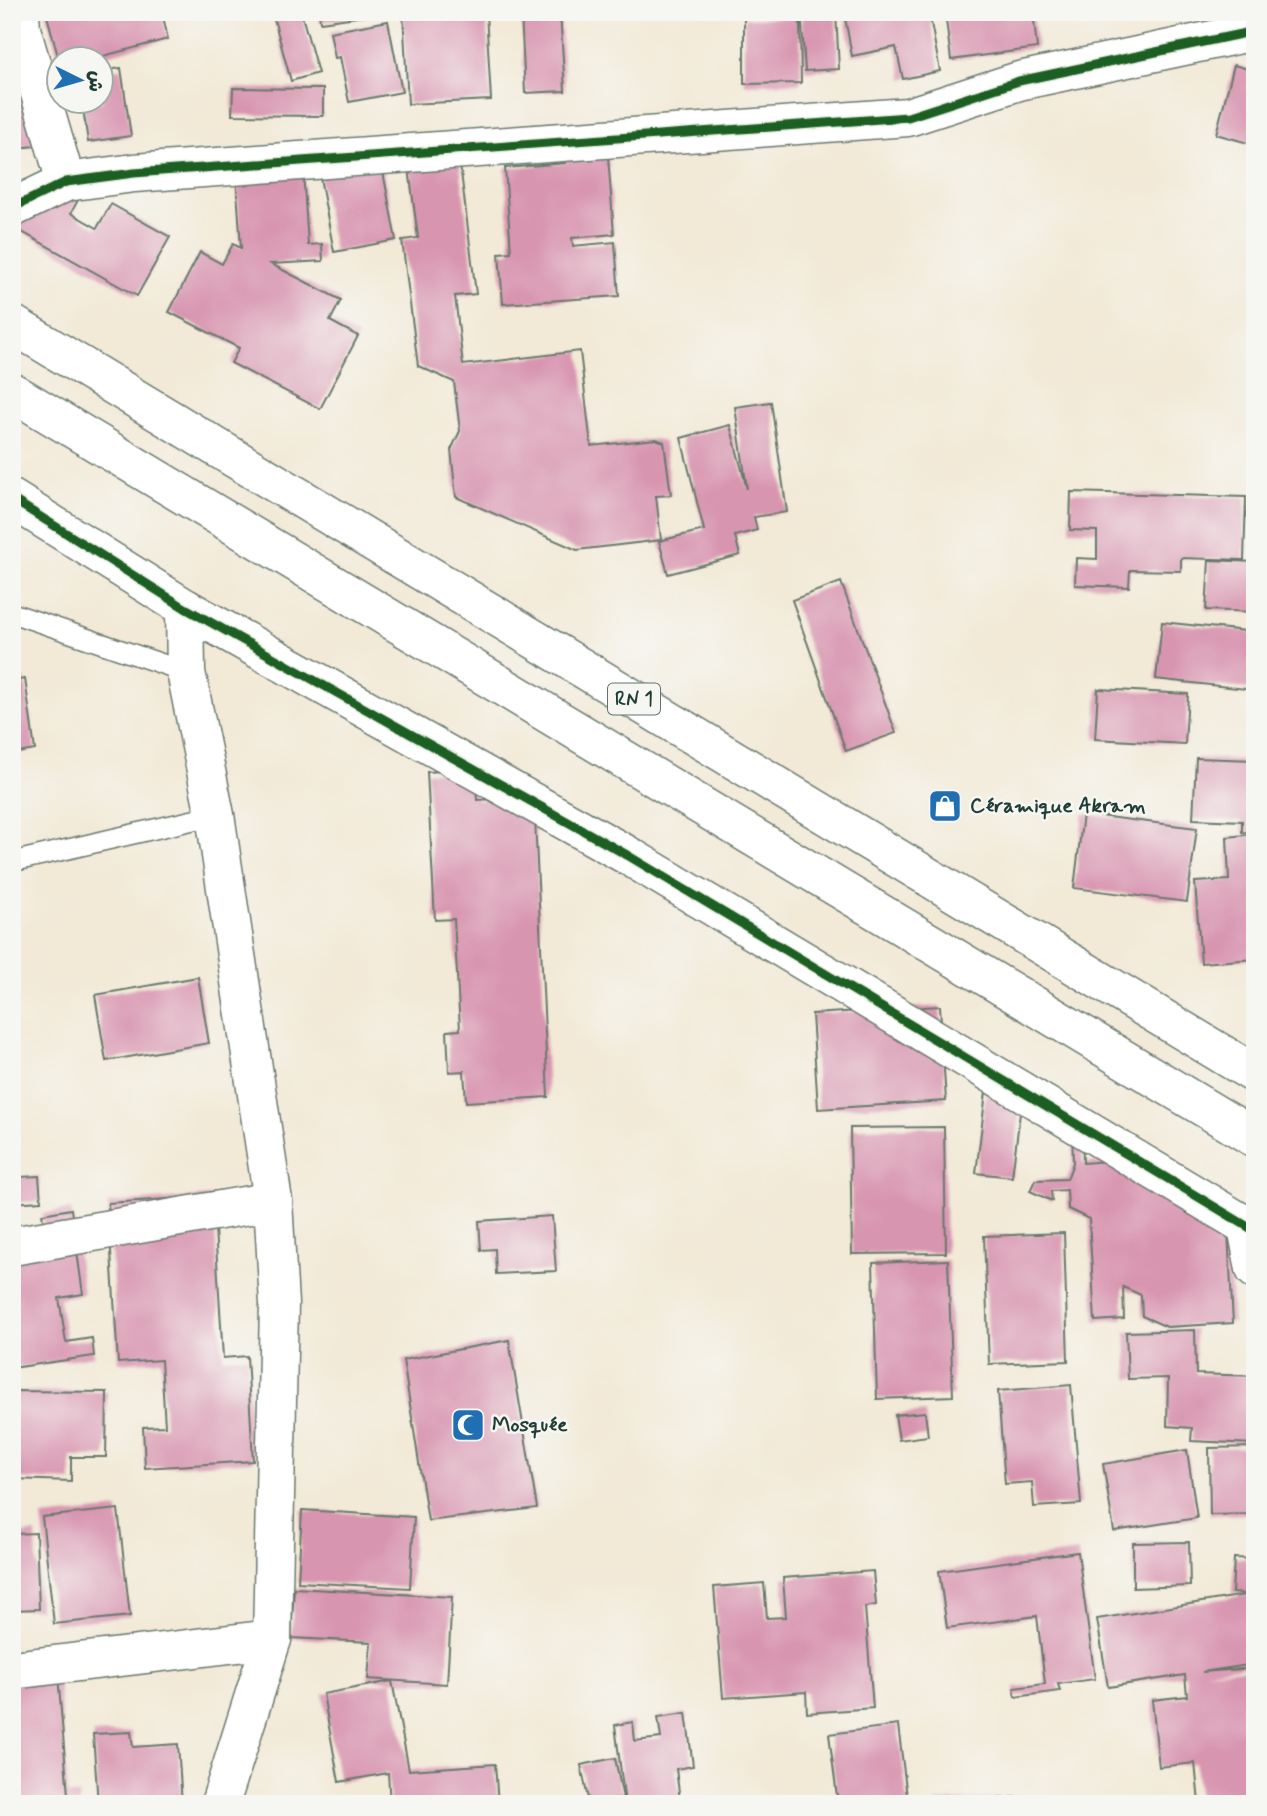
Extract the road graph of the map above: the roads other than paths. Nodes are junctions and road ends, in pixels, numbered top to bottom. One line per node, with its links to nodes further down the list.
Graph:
1 (20, 12): 3 (main road)
2 (1255, 31): 3 (main road)
3 (66, 182): 4 (main road)
4 (12, 208)
5 (12, 324): 13 (main road, RN 1)
6 (12, 392): 14 (main road, RN 1)
7 (12, 499): 8 (main road)
8 (184, 608): 10 (main road); 16 (main road)
9 (12, 613): 10 (lane)
10 (186, 672): 11 (main road)
11 (215, 815): 12 (lane); 15 (main road)
12 (12, 862)
13 (1255, 1074)
14 (1255, 1138)
15 (272, 1201): 17 (main road); 19 (main road)
16 (1251, 1229): 18 (main road)
17 (12, 1246)
18 (1255, 1269)
19 (272, 1639): 20 (main road); 21 (main road)
20 (12, 1670)
21 (220, 1804)

